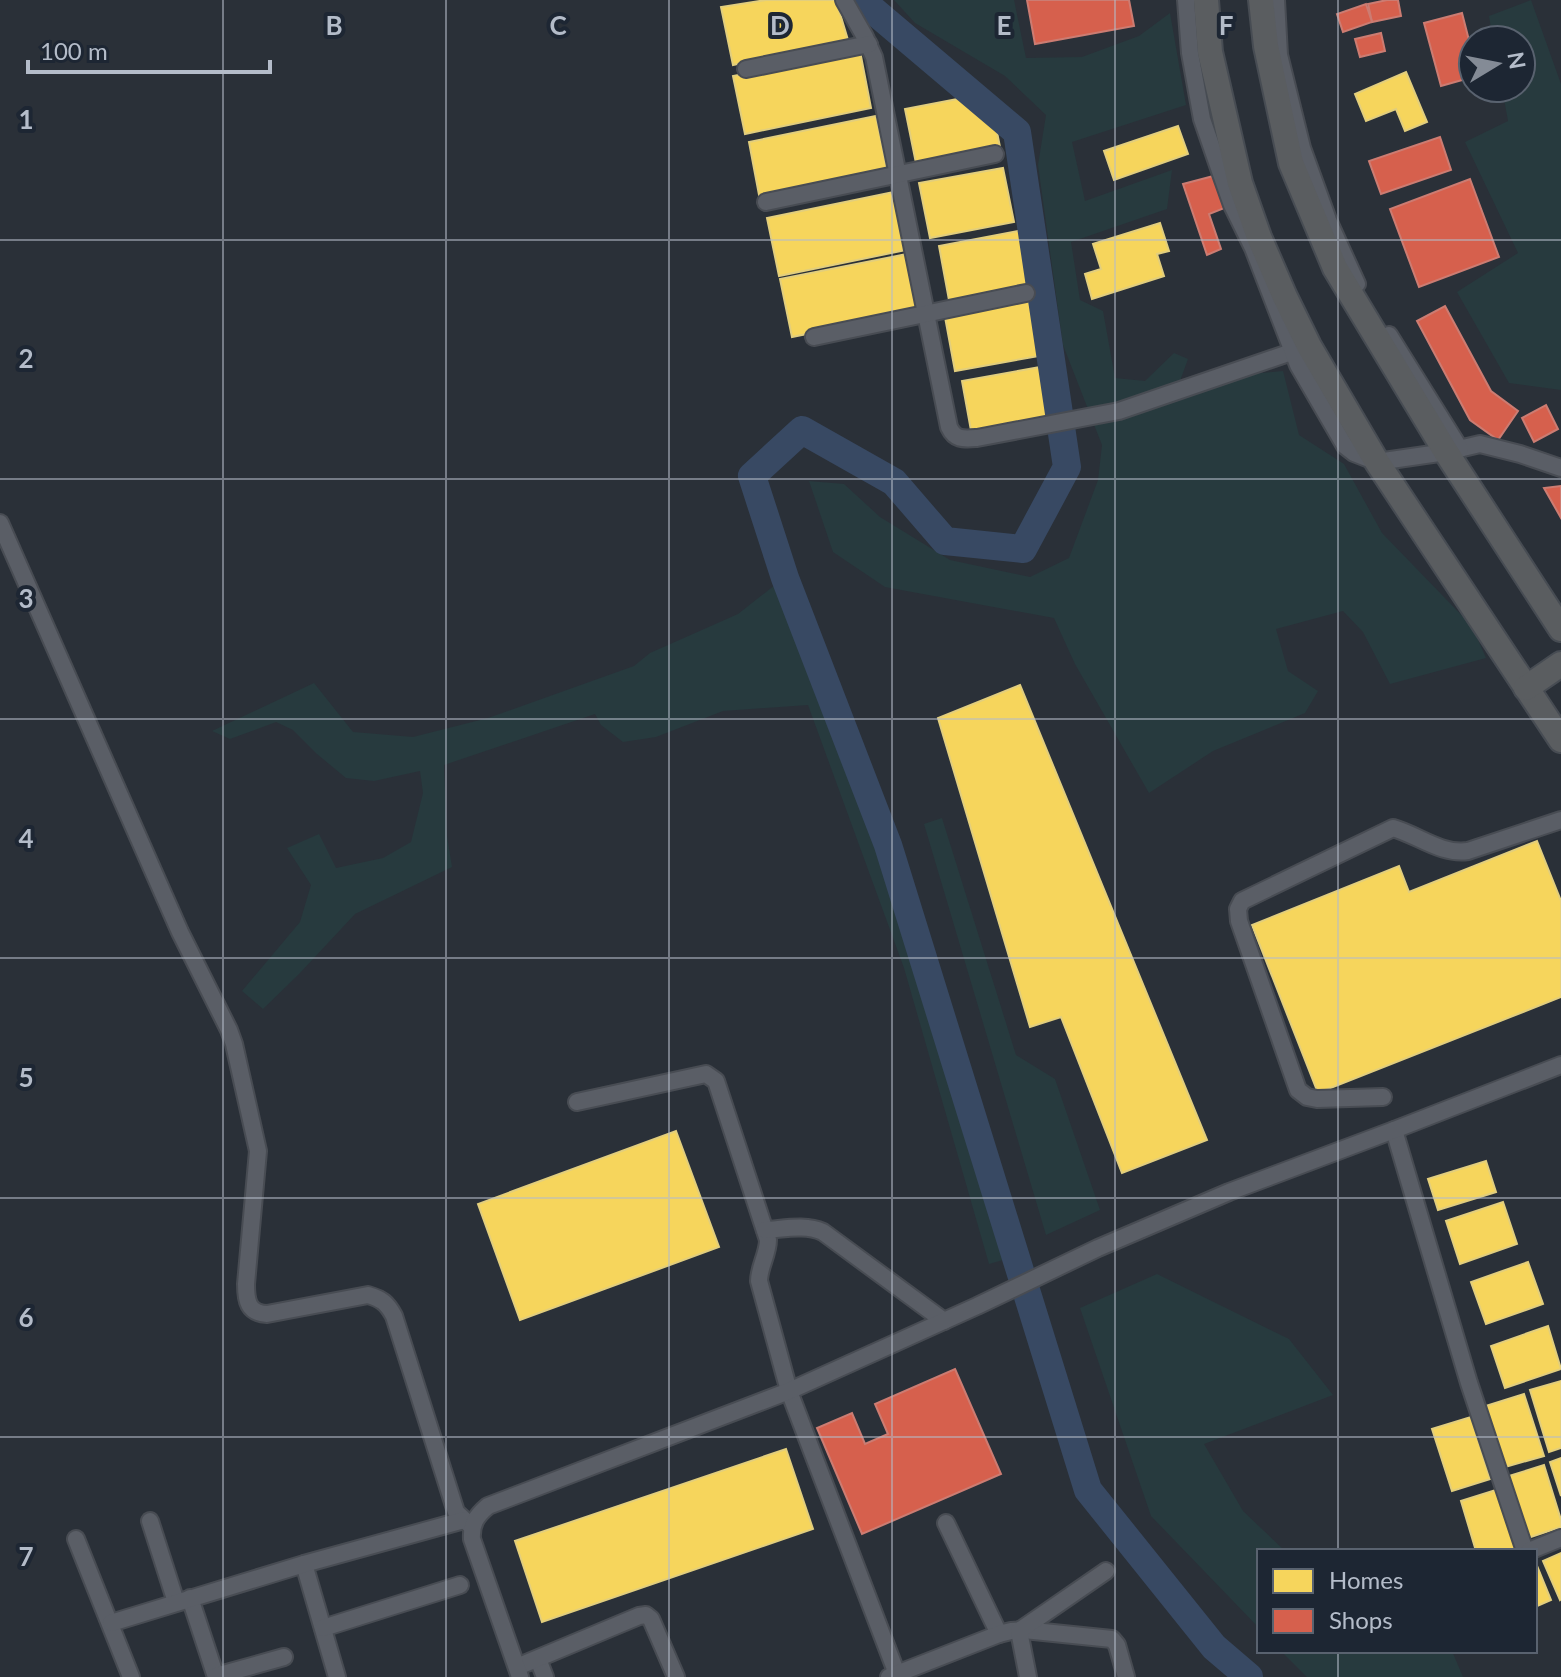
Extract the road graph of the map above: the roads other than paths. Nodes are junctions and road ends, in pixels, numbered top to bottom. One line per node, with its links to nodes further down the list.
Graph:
1 (844, 0): 6 (street)
2 (1186, 0): 14 (street)
3 (1206, 0): 14 (highway)
4 (1261, 0): 15 (highway)
5 (1276, 0): 15 (street)
6 (869, 44): 7 (street); 9 (street)
7 (746, 69)
8 (995, 154): 9 (street)
9 (898, 174): 10 (street); 12 (street)
10 (766, 202)
11 (1026, 293): 12 (street)
12 (925, 313): 13 (street); 14 (street)
13 (814, 337)
14 (1301, 349): 16 (highway)
15 (1453, 450): 16 (street); 17 (street); 19 (highway)
16 (1377, 462): 21 (highway)
17 (1561, 468)
18 (0, 523): 32 (street)
19 (1561, 629)
20 (1561, 664): 21 (highway)
21 (1526, 688): 22 (highway)
22 (1561, 740)
23 (1561, 820): 25 (street)
24 (1561, 1065): 27 (street)
25 (1383, 1097)
26 (577, 1102): 28 (street)
27 (1394, 1130): 29 (street); 36 (street)
28 (765, 1230): 29 (street); 30 (street)
29 (944, 1321): 30 (street)
30 (789, 1391): 32 (street); 50 (street)
31 (150, 1521): 41 (street)
32 (467, 1523): 38 (street); 48 (street)
33 (946, 1523): 45 (street)
34 (1561, 1538): 37 (street)
35 (76, 1539): 42 (street)
36 (1526, 1549)
37 (1532, 1549)
38 (304, 1564): 41 (street); 43 (street)
39 (1106, 1571): 44 (street)
40 (460, 1585): 43 (street)
41 (183, 1600): 42 (street); 49 (street)
42 (111, 1623): 51 (street)
43 (323, 1628): 52 (street)
44 (1019, 1631): 45 (street); 55 (street); 56 (street)
45 (999, 1634): 50 (street)
46 (284, 1657): 49 (street)
47 (538, 1659): 48 (street); 53 (street); 54 (street)
48 (519, 1672)
49 (216, 1676)
50 (893, 1676)
51 (131, 1677)
52 (337, 1677)
53 (545, 1677)
54 (676, 1677)
55 (1028, 1677)
56 (1126, 1677)

